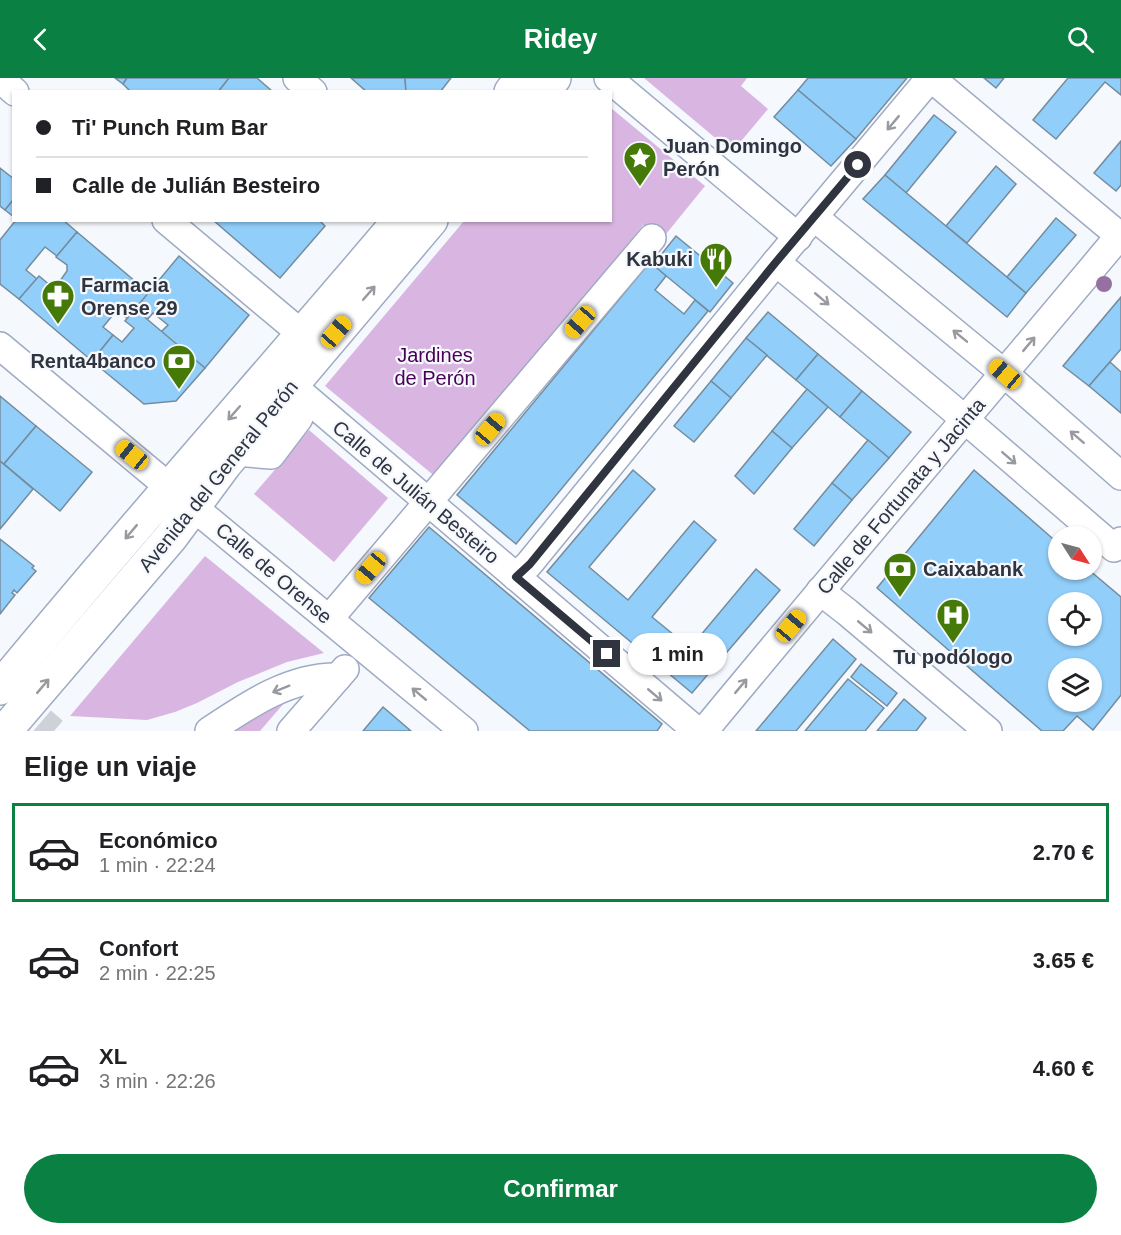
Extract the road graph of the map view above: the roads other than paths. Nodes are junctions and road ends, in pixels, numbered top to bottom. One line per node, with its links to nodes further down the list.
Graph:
1 (297, 78): 8 (street)
2 (522, 78): 9 (main road)
3 (554, 78): 10 (main road)
4 (608, 78): 14 (street)
5 (931, 78): 14 (street, one-way to 14); 15 (street)
6 (0, 79): 7 (street)
7 (13, 90)
8 (311, 90)
9 (513, 90)
10 (544, 90)
11 (168, 222): 18 (street)
12 (398, 222): 18 (main road, Avenida del General Perón)
13 (429, 222): 21 (main road, Avenida del General Perón, one-way to 13)
14 (806, 227): 17 (street); 20 (street, one-way to 14)
15 (1121, 236): 20 (street, Calle de Fortunata y Jacinta, one-way to 15)
16 (652, 238): 27 (street)
17 (776, 262): 23 (street, one-way to 23); 29 (street)
18 (303, 335): 21 (main road, Avenida del General Perón)
19 (0, 346): 26 (street, Calle de Orense)
20 (1005, 374): 23 (street, Calle de Fortunata y Jacinta); 25 (street, one-way to 20)
21 (282, 377): 24 (main road, Avenida del General Perón); 26 (main road, Avenida del General Perón, one-way to 26); 27 (street, Calle de Julián Besteiro)
22 (299, 418): 24 (street)
23 (965, 420): 28 (street, one-way to 28); 30 (street, Calle de Fortunata y Jacinta)
24 (235, 452): 26 (main road, Avenida del General Perón)
25 (1121, 476)
26 (181, 497): 31 (street, Calle de Orense); 34 (main road, Avenida del General Perón, one-way to 34); 35 (main road, Avenida del General Perón, one-way to 26)
27 (428, 502): 29 (street, Calle de Julián Besteiro); 31 (street)
28 (1121, 541)
29 (516, 577): 39 (street, Calle de Julián Besteiro, one-way to 39)
30 (820, 591): 40 (street, Calle de Fortunata y Jacinta, one-way to 30); 41 (street, one-way to 41)
31 (329, 619): 32 (street, Calle de Orense)
32 (364, 648): 33 (street); 38 (street, Calle de Orense, one-way to 32)
33 (338, 677): 36 (street, one-way to 36); 37 (street)
34 (0, 688)
35 (5, 731)
36 (209, 731)
37 (291, 731)
38 (464, 731)
39 (697, 731)
40 (704, 731)
41 (988, 731)

